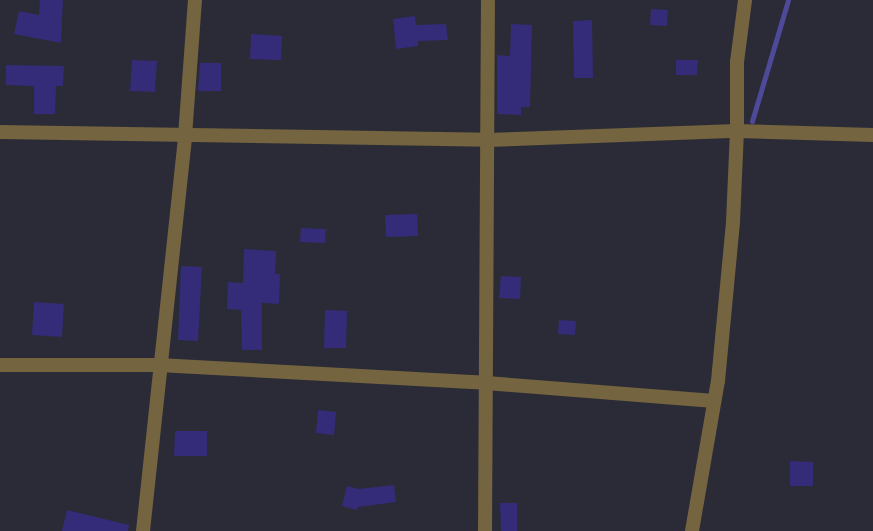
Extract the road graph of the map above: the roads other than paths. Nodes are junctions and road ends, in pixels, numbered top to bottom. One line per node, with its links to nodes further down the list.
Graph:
1 (195, 0): 7 (street)
2 (488, 0): 8 (street)
3 (745, 0): 4 (street)
4 (737, 131): 6 (street); 8 (street); 12 (street)
5 (0, 132): 7 (street)
6 (873, 135)
7 (185, 136): 8 (street); 10 (street)
8 (488, 140): 11 (street)
9 (0, 365): 10 (street)
10 (158, 365): 11 (street); 13 (street)
11 (486, 383): 12 (street); 14 (street)
12 (715, 401): 15 (street)
13 (143, 531)
14 (485, 531)
15 (692, 531)

